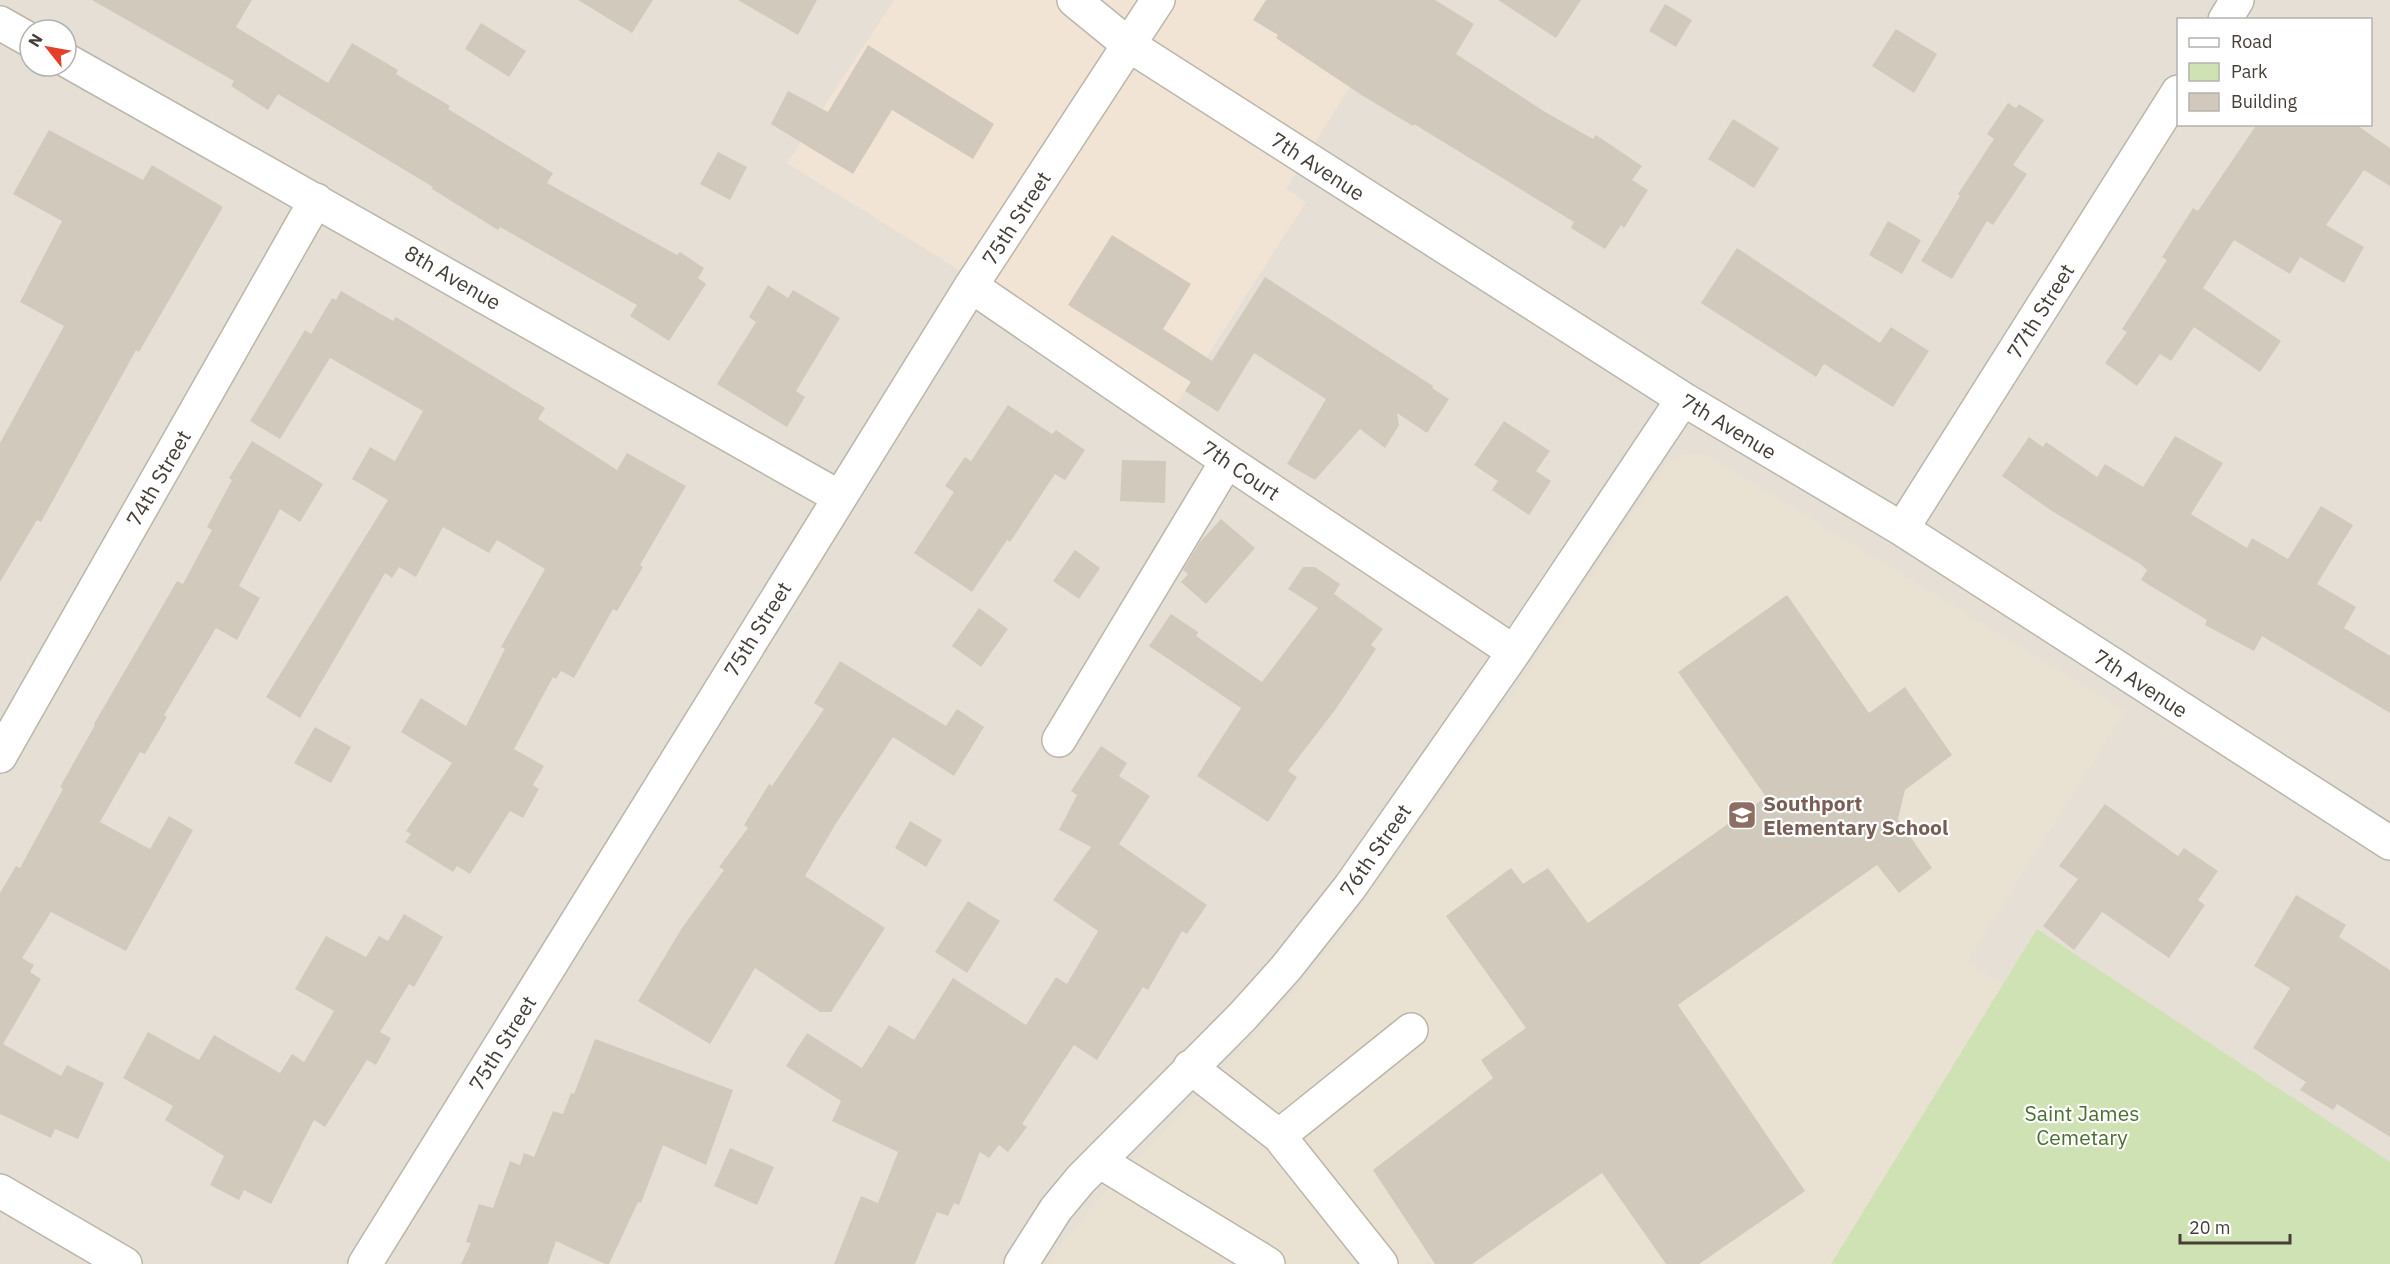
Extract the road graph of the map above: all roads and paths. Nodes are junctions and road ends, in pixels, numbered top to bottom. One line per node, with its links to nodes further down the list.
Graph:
1 (1074, 0): 7 (street, 7th Avenue)
2 (1158, 0): 7 (street, 75th Street)
3 (2237, 0): 4 (street)
4 (2226, 18)
5 (0, 23): 6 (street)
6 (18, 33)
7 (1129, 45): 11 (street, 75th Street); 12 (street, 7th Avenue)
8 (78, 67): 10 (street, 8th Avenue)
9 (2177, 94): 15 (street, 77th Street)
10 (316, 200): 14 (street, 8th Avenue); 18 (street, 74th Street)
11 (971, 286): 13 (street, 7th Court); 14 (street, 75th Street)
12 (1683, 399): 15 (street, 7th Avenue); 16 (street, 76th Street)
13 (1227, 461): 16 (street, 7th Court); 17 (street)
14 (839, 497): 26 (street, 75th Street)
15 (1902, 529): 19 (street, 7th Avenue)
16 (1514, 652): 21 (street, 76th Street)
17 (1059, 740)
18 (0, 756)
19 (2390, 843)
20 (1411, 1030): 22 (street)
21 (1190, 1067): 22 (street); 23 (street, 76th Street)
22 (1279, 1136): 29 (street)
23 (1099, 1161): 27 (street, 76th Street); 28 (street)
24 (0, 1191): 25 (street)
25 (125, 1264)
26 (365, 1264)
27 (1021, 1264)
28 (1268, 1264)
29 (1381, 1264)

